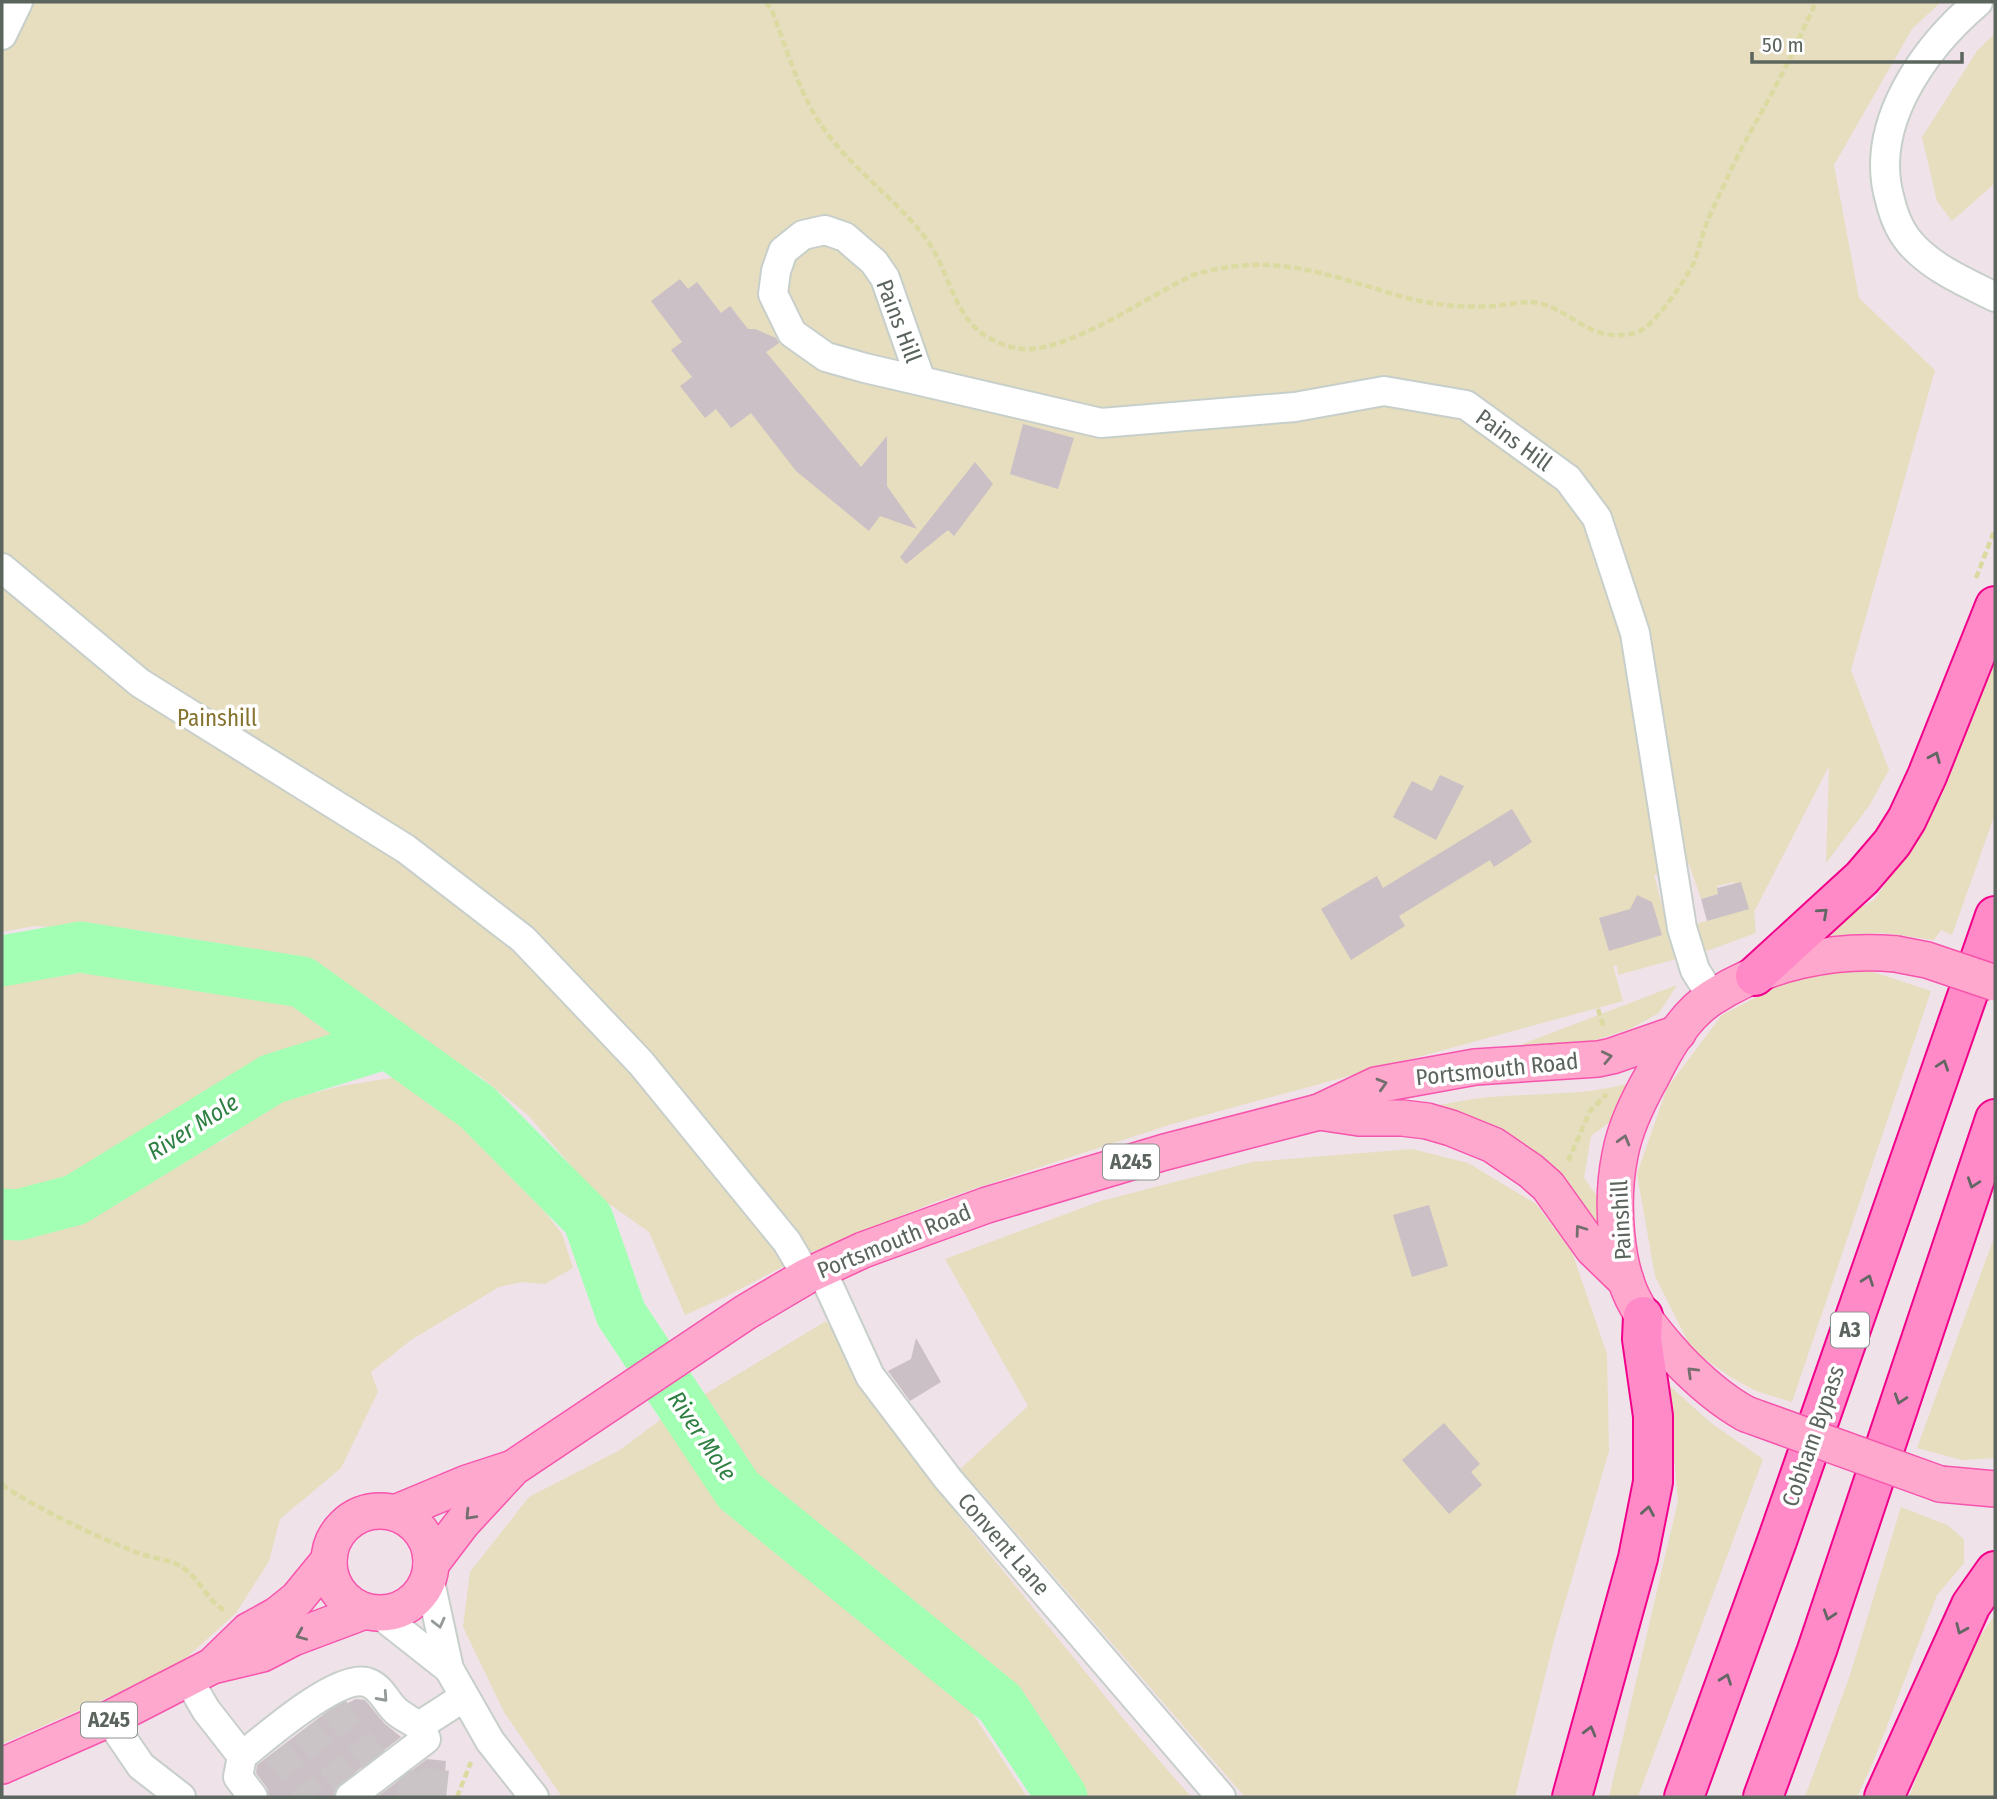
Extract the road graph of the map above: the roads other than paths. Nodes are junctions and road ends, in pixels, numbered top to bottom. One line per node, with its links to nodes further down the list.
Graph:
1 (18, 2): 3 (street)
2 (1978, 2): 4 (street)
3 (2, 35)
4 (1995, 297)
5 (922, 381): 5 (street, Pains Hill); 11 (street, Pains Hill)
6 (2, 568): 15 (street, Convent Lane)
7 (1995, 606): 9 (highway, one-way to 7)
8 (1995, 916): 38 (highway, Cobham Bypass / A3, one-way to 8)
9 (1755, 976): 10 (main road, Painshill, bridge); 11 (main road, Painshill)
10 (1995, 983)
11 (1712, 998): 12 (main road, Painshill)
12 (1678, 1033): 13 (main road, Portsmouth Road / A245, one-way to 12); 16 (main road, Painshill, one-way to 12)
13 (1319, 1112): 15 (main road, Portsmouth Road / A245); 16 (main road, Portsmouth Road / A245, one-way to 13)
14 (1995, 1119): 39 (highway, one-way to 39)
15 (814, 1273): 18 (main road, Portsmouth Road / A245); 36 (street, Convent Lane)
16 (1626, 1281): 17 (main road, Painshill)
17 (1643, 1316): 19 (main road, Painshill, one-way to 17, bridge); 37 (highway, one-way to 17)
18 (513, 1468): 20 (main road, Portsmouth Road / A245); 22 (main road, Portsmouth Road / A245, one-way to 22)
19 (1995, 1489)
20 (395, 1513): 21 (main road); 22 (main road)
21 (329, 1560): 24 (main road); 26 (main road)
22 (430, 1571): 24 (main road); 25 (street, one-way to 25)
23 (1995, 1571): 40 (highway, one-way to 40)
24 (371, 1612): 25 (street); 26 (main road, one-way to 26)
25 (449, 1669): 27 (street)
26 (200, 1672): 28 (main road, A245); 30 (street)
27 (464, 1697): 29 (street); 35 (street)
28 (109, 1719): 31 (main road, A245); 32 (street)
29 (424, 1749): 30 (street, one-way to 29); 34 (street)
30 (242, 1756): 33 (street)
31 (2, 1766)
32 (181, 1797)
33 (253, 1797)
34 (350, 1797)
35 (534, 1797)
36 (1221, 1797)
37 (1572, 1797)
38 (1684, 1797)
39 (1763, 1797)
40 (1884, 1797)

